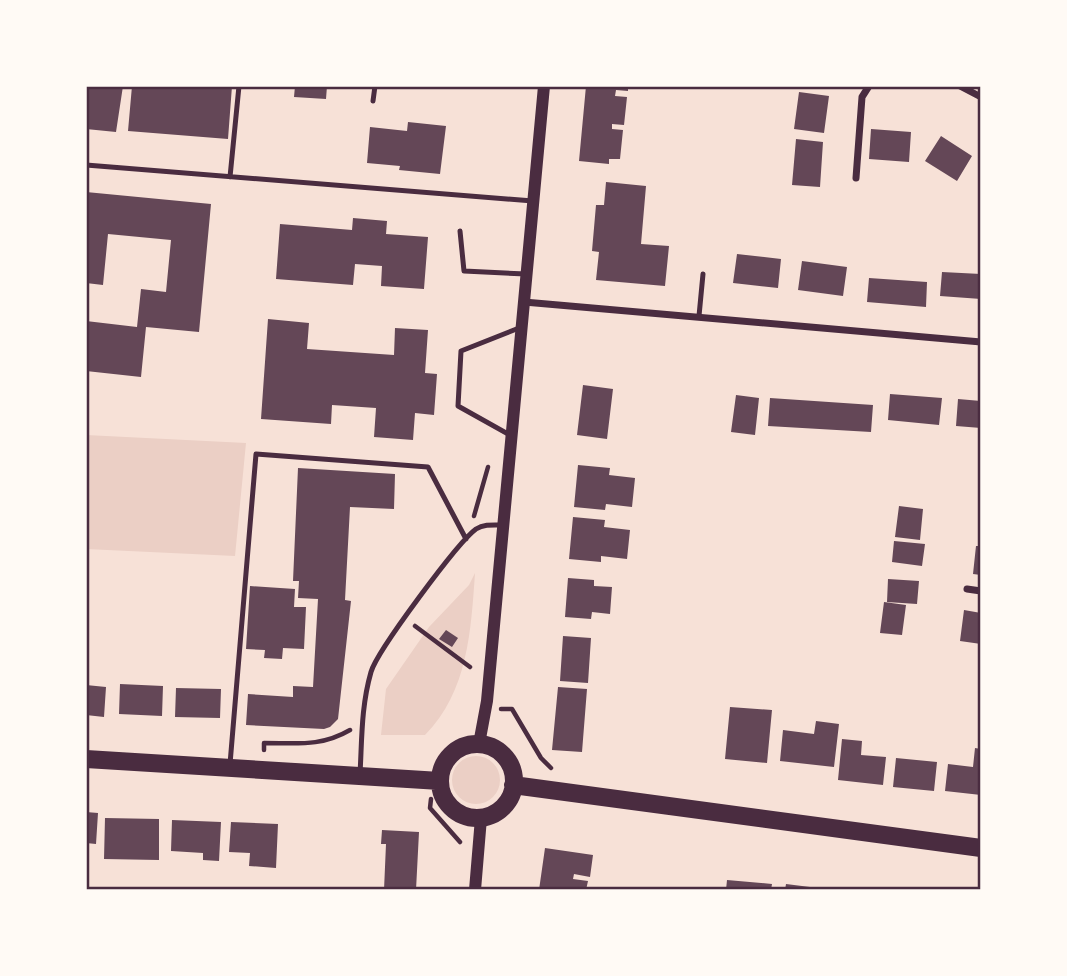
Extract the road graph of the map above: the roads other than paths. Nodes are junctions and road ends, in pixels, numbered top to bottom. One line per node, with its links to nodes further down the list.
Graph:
1 (239, 86): 9 (lane)
2 (375, 86): 7 (lane)
3 (544, 86): 11 (street)
4 (869, 86): 10 (street)
5 (960, 86): 6 (street)
6 (981, 97)
7 (373, 101)
8 (86, 166): 9 (lane)
9 (230, 177): 11 (lane)
10 (856, 177)
11 (533, 201): 13 (street)
12 (460, 231): 13 (lane)
13 (526, 274): 15 (street)
14 (703, 274): 16 (lane)
15 (524, 302): 16 (street); 17 (street)
16 (699, 316): 18 (street)
17 (522, 327): 19 (street); 19 (lane)
18 (981, 342)
19 (510, 435): 20 (street)
20 (502, 525): 21 (lane); 24 (street)
21 (466, 539): 26 (lane); 27 (lane)
22 (967, 589): 23 (street)
23 (981, 591)
24 (479, 744): 28 (main road); 29 (main road)
25 (86, 759): 26 (main road)
26 (230, 767): 27 (main road)
27 (360, 776): 28 (main road)
28 (437, 780): 30 (main road)
29 (513, 785): 30 (main road); 31 (main road)
30 (481, 818): 32 (street)
31 (981, 848)
32 (475, 890)

